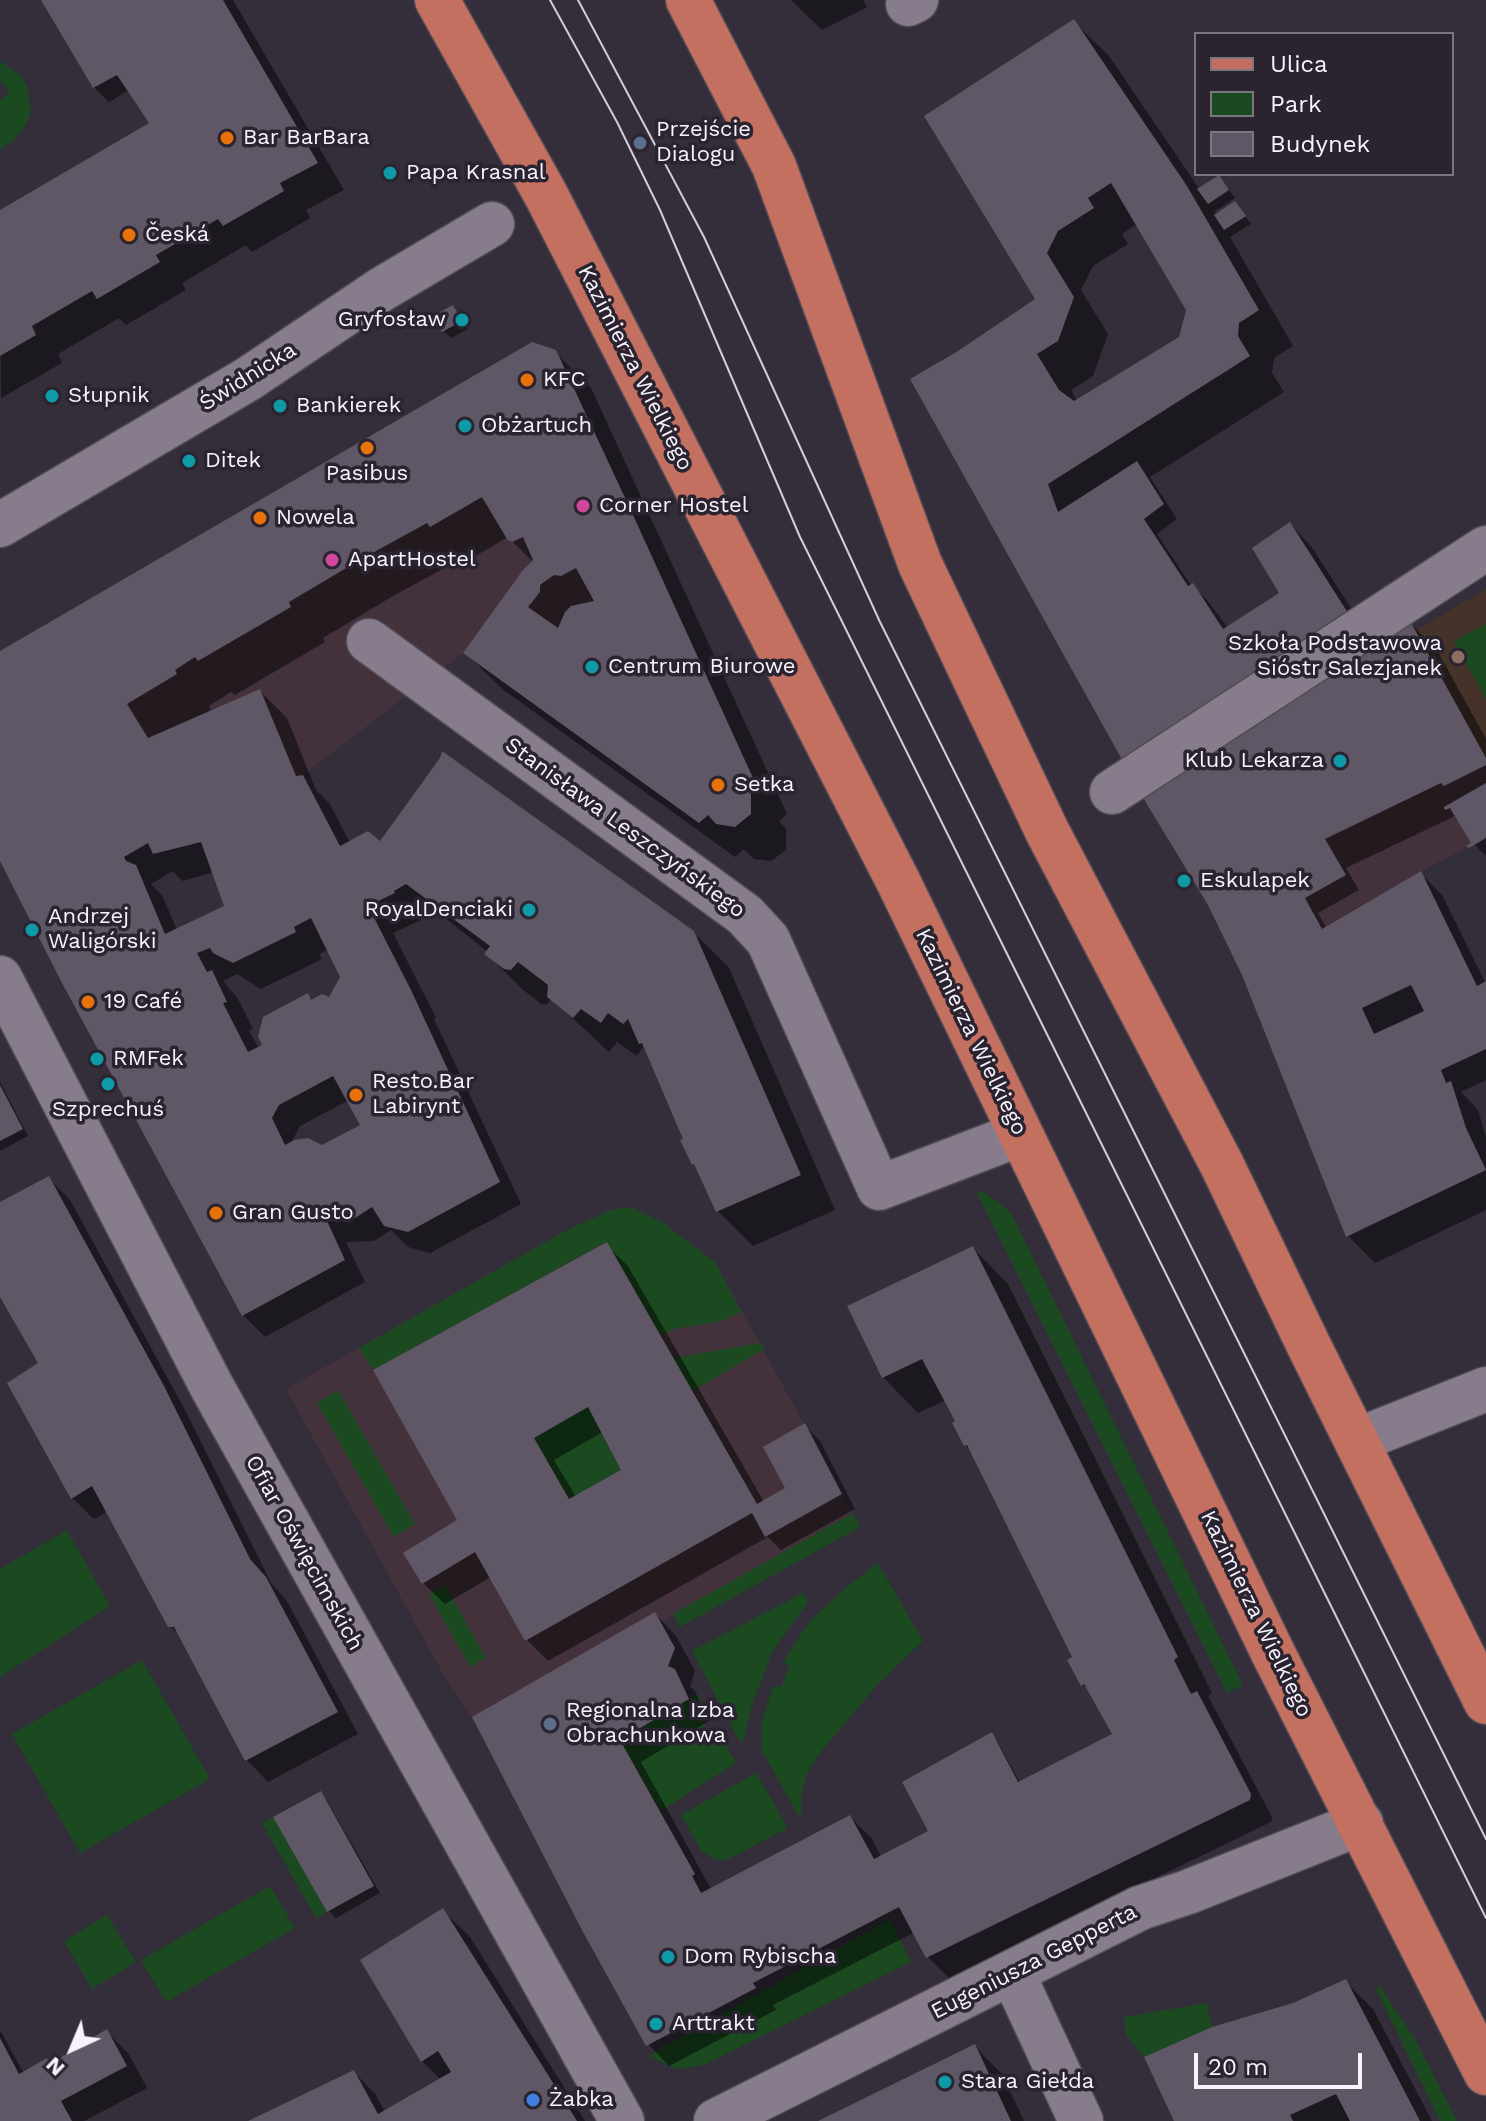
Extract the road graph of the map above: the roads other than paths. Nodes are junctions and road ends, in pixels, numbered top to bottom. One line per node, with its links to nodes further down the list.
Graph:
1 (437, 0): 9 (main road, Kazimierza Wielkiego)
2 (688, 0): 11 (main road)
3 (492, 224): 4 (street, Świdnicka)
4 (0, 525)
5 (1486, 548): 7 (street)
6 (369, 641): 9 (street, Stanisława Leszczyńskiego)
7 (1112, 792)
8 (0, 978): 16 (street, Ofiar Oświęcimskich)
9 (1020, 1134): 13 (main road, Kazimierza Wielkiego)
10 (1486, 1389): 11 (street)
11 (1358, 1440): 12 (main road)
12 (1486, 1702)
13 (1361, 1823): 14 (street, Eugeniusza Gepperta); 15 (main road, Kazimierza Wielkiego)
14 (1012, 1972): 17 (street, Eugeniusza Gepperta); 18 (street)
15 (1486, 2073)
16 (622, 2121)
17 (716, 2121)
18 (1081, 2121)

